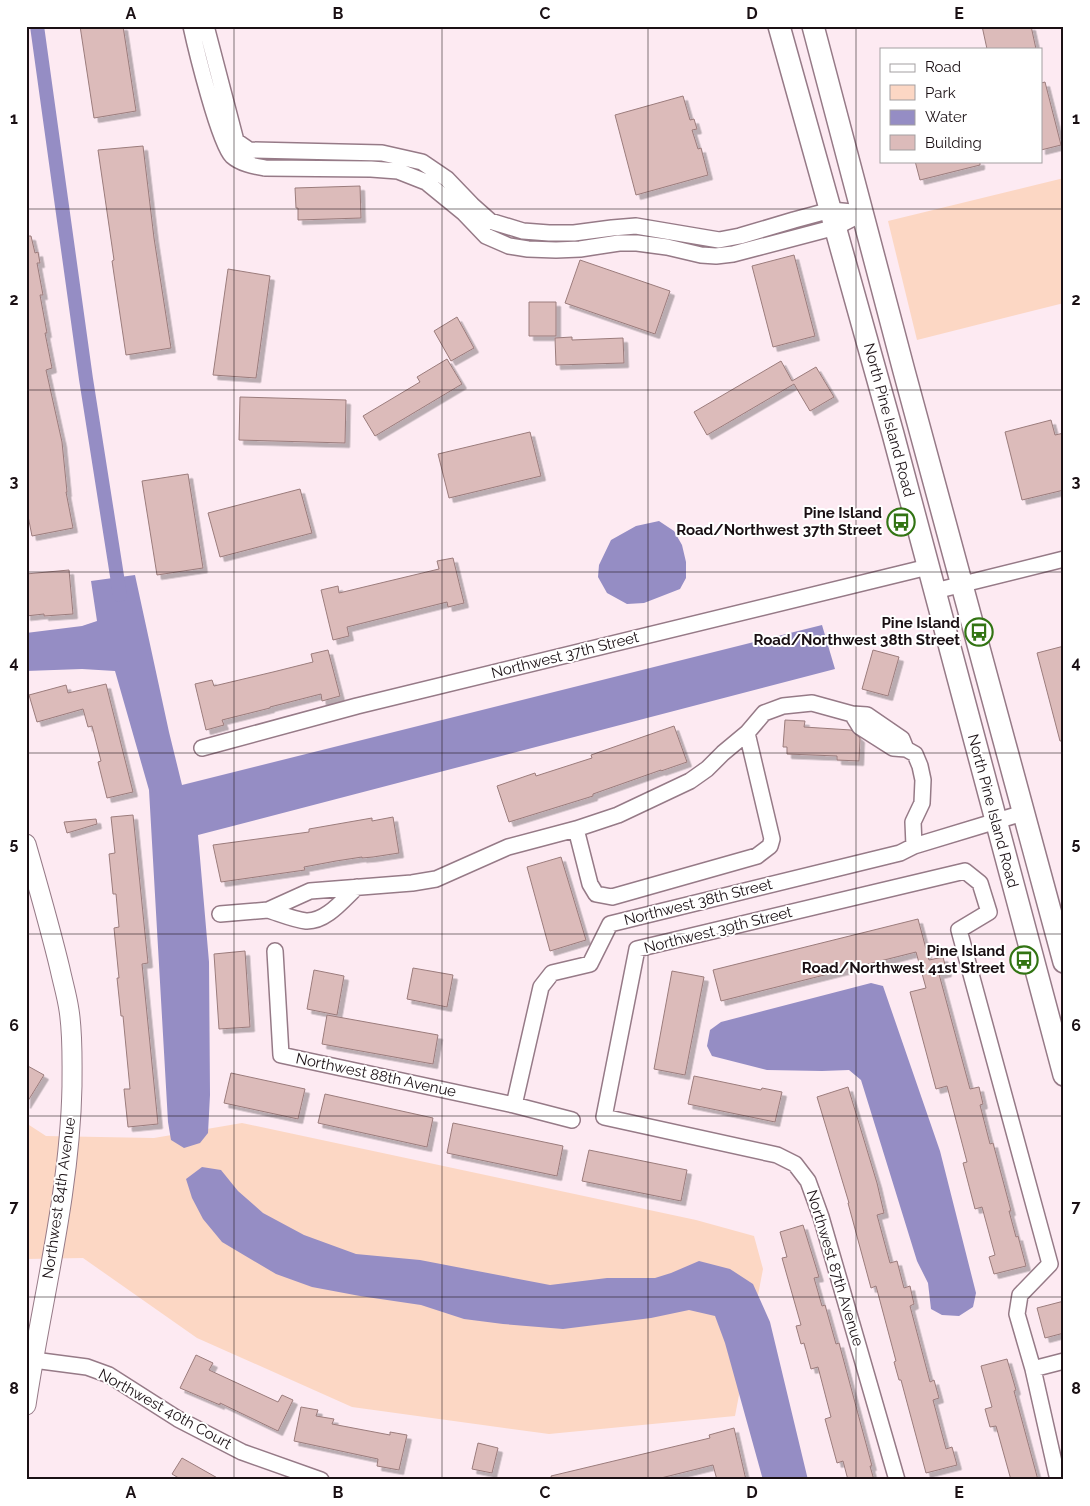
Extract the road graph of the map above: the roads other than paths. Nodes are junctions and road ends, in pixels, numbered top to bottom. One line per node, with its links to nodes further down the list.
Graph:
1 (192, 26): 6 (street)
2 (206, 26): 5 (street)
3 (779, 26): 8 (main road, North Pine Island Road)
4 (813, 26): 7 (main road, North Pine Island Road)
5 (273, 152): 6 (street); 8 (street)
6 (250, 166): 8 (street)
7 (863, 213): 8 (street); 11 (main road, North Pine Island Road)
8 (833, 219): 10 (main road, North Pine Island Road)
9 (1064, 558): 11 (street)
10 (928, 567): 12 (main road, North Pine Island Road); 14 (street, Northwest 37th Street)
11 (962, 584): 12 (street); 15 (main road, North Pine Island Road)
12 (935, 591): 16 (main road, North Pine Island Road)
13 (746, 733): 17 (street); 17 (street, Northwest 38th Street); 19 (street)
14 (202, 748)
15 (1023, 813): 16 (street, Northwest 38th Street); 25 (main road, North Pine Island Road)
16 (996, 821): 19 (street, Northwest 38th Street); 26 (main road, North Pine Island Road)
17 (576, 829): 21 (street)
18 (26, 844): 30 (street, Northwest 84th Avenue)
19 (914, 846): 27 (street, Northwest 38th Street)
20 (964, 871): 28 (street, Northwest 39th Street); 32 (street, North Pine Island Road)
21 (357, 887): 22 (street); 22 (street)
22 (268, 910): 23 (street)
23 (220, 914)
24 (275, 951): 27 (street, Northwest 88th Avenue)
25 (1064, 962)
26 (1064, 1075)
27 (514, 1105): 29 (street, Northwest 88th Avenue)
28 (604, 1117): 35 (street, Northwest 87th Avenue)
29 (572, 1120)
30 (30, 1359): 33 (street, Northwest 84th Avenue); 34 (street, Northwest 40th Court)
31 (1064, 1361): 32 (street)
32 (1034, 1369): 36 (street, North Pine Island Road)
33 (26, 1405)
34 (321, 1480)
35 (897, 1480)
36 (1058, 1480)

